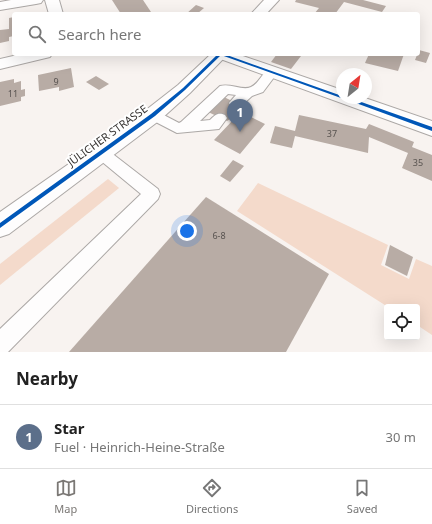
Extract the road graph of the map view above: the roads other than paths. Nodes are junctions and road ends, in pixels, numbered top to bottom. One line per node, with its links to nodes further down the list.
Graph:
1 (36, 0): 4 (street)
2 (52, 0): 5 (street)
3 (272, 0): 6 (street)
4 (0, 6)
5 (55, 12)
6 (260, 12)
7 (35, 56): 10 (street)
8 (219, 56): 16 (street, JÜLICHER STRASSE)
9 (227, 56): 11 (street)
10 (0, 64)
11 (272, 72): 12 (lane); 13 (street)
12 (247, 93): 14 (lane); 18 (lane)
13 (336, 95)
14 (236, 103)
15 (363, 104): 19 (street)
16 (153, 115): 18 (lane); 20 (street, JÜLICHER STRASSE)
17 (220, 118): 18 (lane)
18 (185, 127)
19 (432, 129)
20 (100, 152): 21 (street, JÜLICHER STRASSE); 22 (lane)
21 (0, 226)
22 (0, 344)

